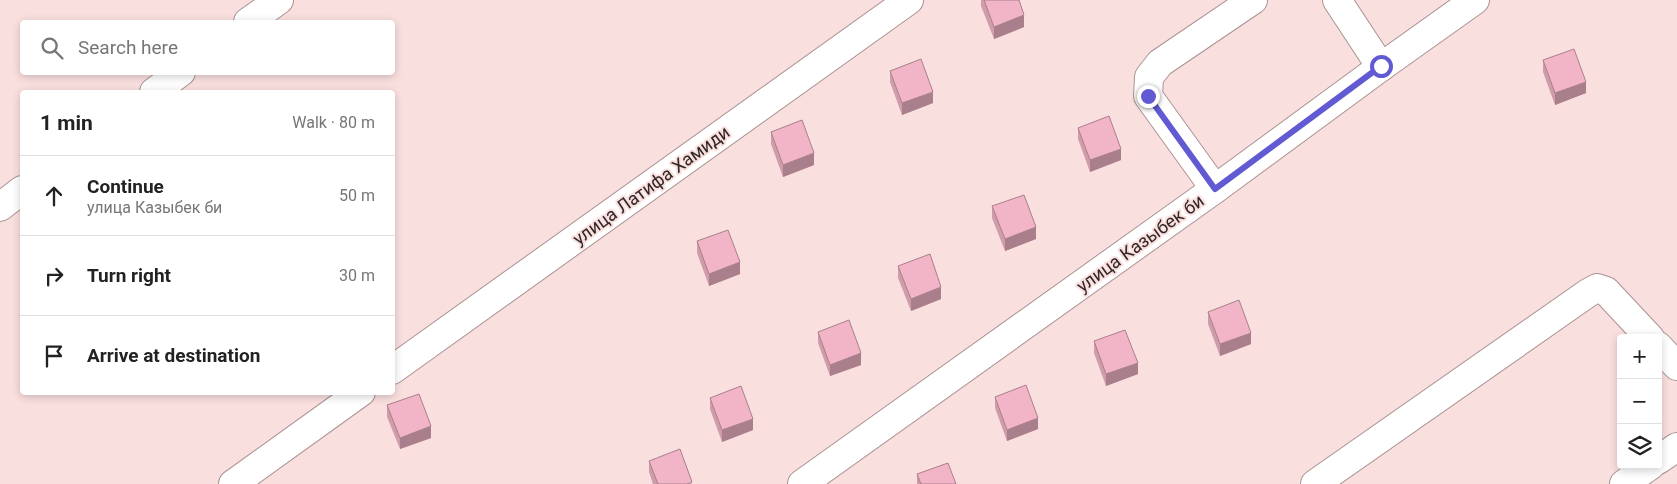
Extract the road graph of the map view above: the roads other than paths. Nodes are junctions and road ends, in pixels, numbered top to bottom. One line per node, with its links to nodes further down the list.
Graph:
1 (279, 0): 6 (street)
2 (908, 0): 16 (street, улица Латифа Хамиди)
3 (1253, 0): 10 (street)
4 (1336, 0): 7 (street)
5 (1475, 0): 7 (street, улица Казыбек би)
6 (251, 20)
7 (1381, 66): 10 (street, улица Казыбек би)
8 (177, 75): 9 (street)
9 (157, 90)
10 (1215, 189): 22 (street, улица Казыбек би)
11 (20, 192): 12 (street)
12 (0, 207)
13 (1646, 334): 23 (street)
14 (1662, 350): 15 (street)
15 (1677, 366)
16 (395, 368)
17 (357, 395): 21 (street)
18 (1677, 447): 19 (street)
19 (1662, 457)
20 (1645, 469): 24 (street)
21 (233, 484)
22 (802, 484)
23 (1315, 484)
24 (1624, 484)

